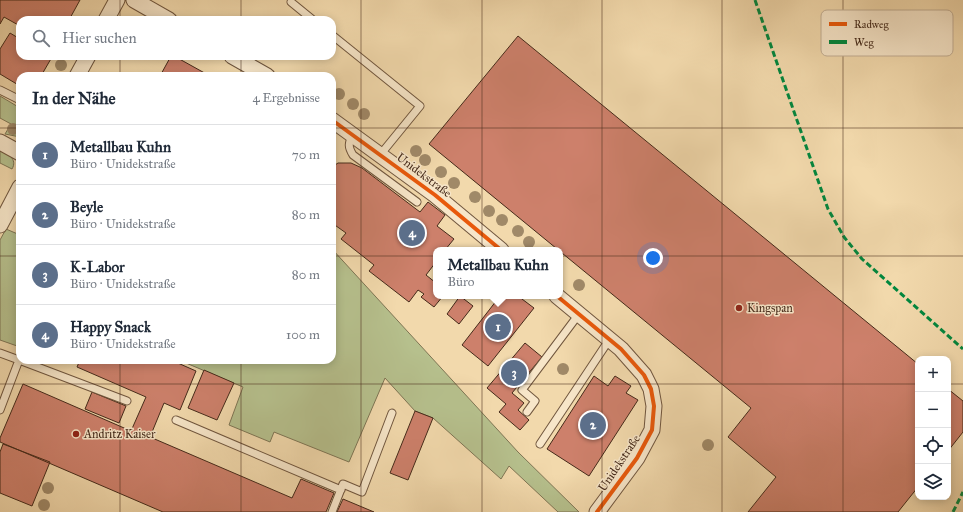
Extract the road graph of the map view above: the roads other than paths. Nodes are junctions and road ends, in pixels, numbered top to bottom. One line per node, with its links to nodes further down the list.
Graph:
1 (116, 0): 4 (street)
2 (134, 0): 5 (street)
3 (291, 2): 6 (lane)
4 (108, 16)
5 (162, 16)
6 (308, 16)
7 (336, 38): 18 (lane)
8 (86, 60): 10 (street)
9 (239, 60): 11 (street)
10 (79, 72)
11 (260, 72)
12 (0, 90): 13 (lane)
13 (16, 98)
14 (336, 123): 15 (street, Unidekstraße)
15 (353, 135): 18 (street, Unidekstraße); 20 (lane)
16 (0, 142): 17 (street)
17 (16, 151)
18 (380, 154): 22 (street, Unidekstraße)
19 (16, 195): 21 (street)
20 (417, 202)
21 (0, 225)
22 (497, 247)
23 (561, 299): 24 (street, Unidekstraße)
24 (579, 314): 25 (street, Unidekstraße); 32 (lane)
25 (609, 340): 35 (lane); 38 (street, Unidekstraße)
26 (0, 353): 27 (lane)
27 (16, 359)
28 (17, 364): 31 (lane)
29 (30, 364): 30 (lane)
30 (127, 401)
31 (0, 410)
32 (527, 412)
33 (392, 413): 36 (lane)
34 (176, 420): 36 (lane)
35 (540, 444)
36 (341, 490): 37 (lane)
37 (332, 512)
38 (597, 512)

